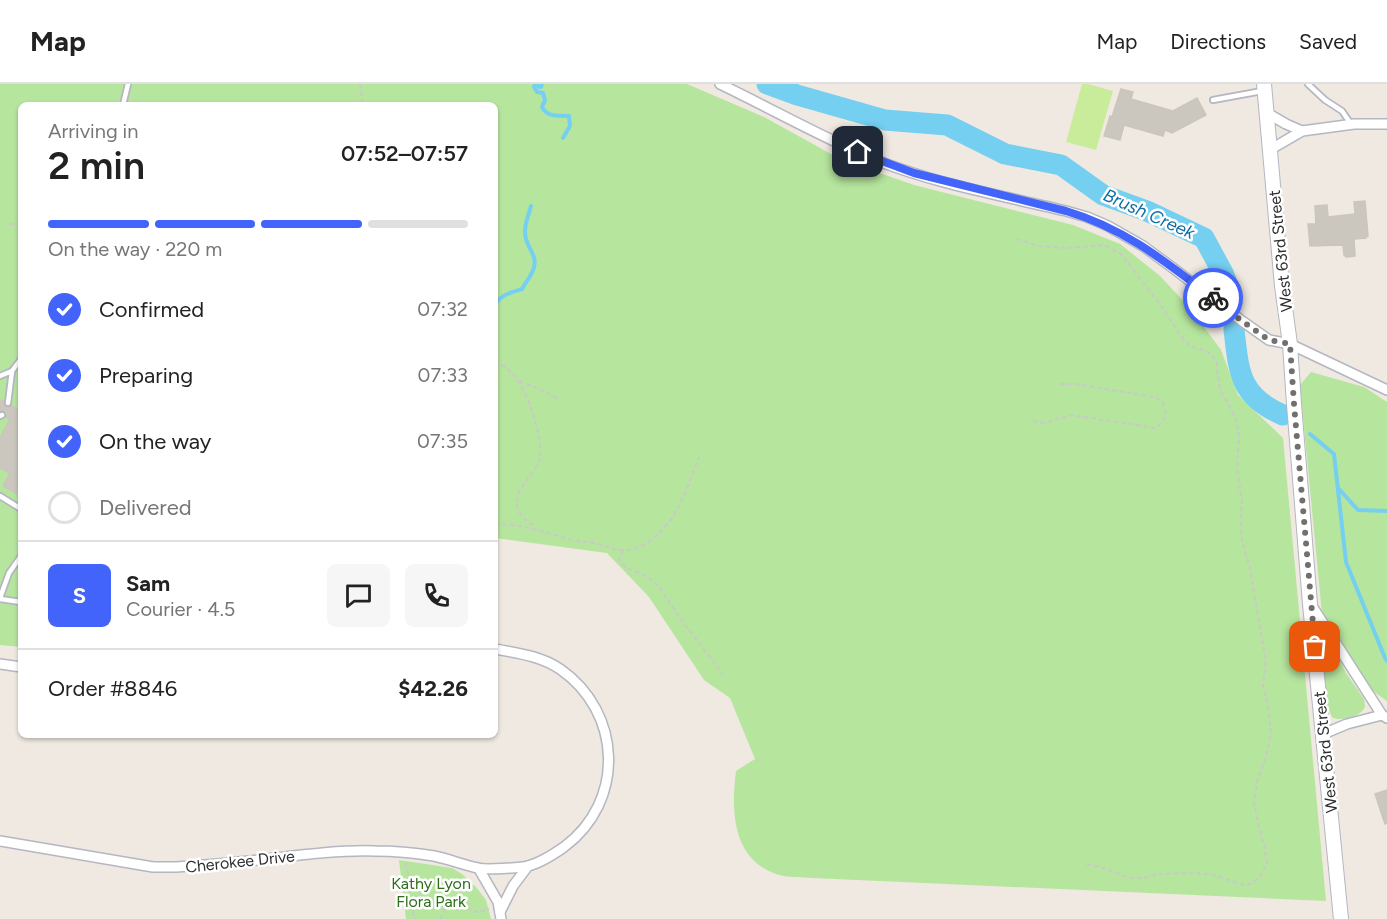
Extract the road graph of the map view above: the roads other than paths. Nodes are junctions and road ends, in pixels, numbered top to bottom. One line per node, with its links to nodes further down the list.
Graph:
1 (128, 84): 6 (lane)
2 (720, 84): 12 (street)
3 (1308, 84): 8 (lane)
4 (1264, 87): 5 (lane); 7 (main road, West 63rd Street)
5 (1213, 100)
6 (124, 102)
7 (1267, 113): 10 (street); 11 (main road, West 63rd Street)
8 (1351, 124): 9 (street); 10 (street)
9 (1387, 124)
10 (1302, 131): 11 (street)
11 (1271, 149): 12 (main road, West 63rd Street)
12 (1290, 344): 16 (street); 24 (main road, West 63rd Street)
13 (18, 363): 14 (lane)
14 (12, 371): 15 (lane); 17 (lane)
15 (0, 376)
16 (1387, 390)
17 (8, 403)
18 (2, 497): 19 (lane); 20 (lane)
19 (0, 506)
20 (18, 507)
21 (18, 560): 22 (lane)
22 (0, 598): 23 (lane)
23 (18, 601)
24 (1311, 604): 28 (street); 29 (main road, West 63rd Street)
25 (498, 650): 31 (street)
26 (0, 664): 27 (street)
27 (18, 666)
28 (1384, 716): 29 (street)
29 (1323, 734): 34 (main road, West 63rd Street)
30 (0, 841): 32 (street, Cherokee Drive)
31 (528, 866): 32 (street); 33 (street)
32 (479, 869): 33 (street)
33 (501, 916)
34 (1341, 919)

